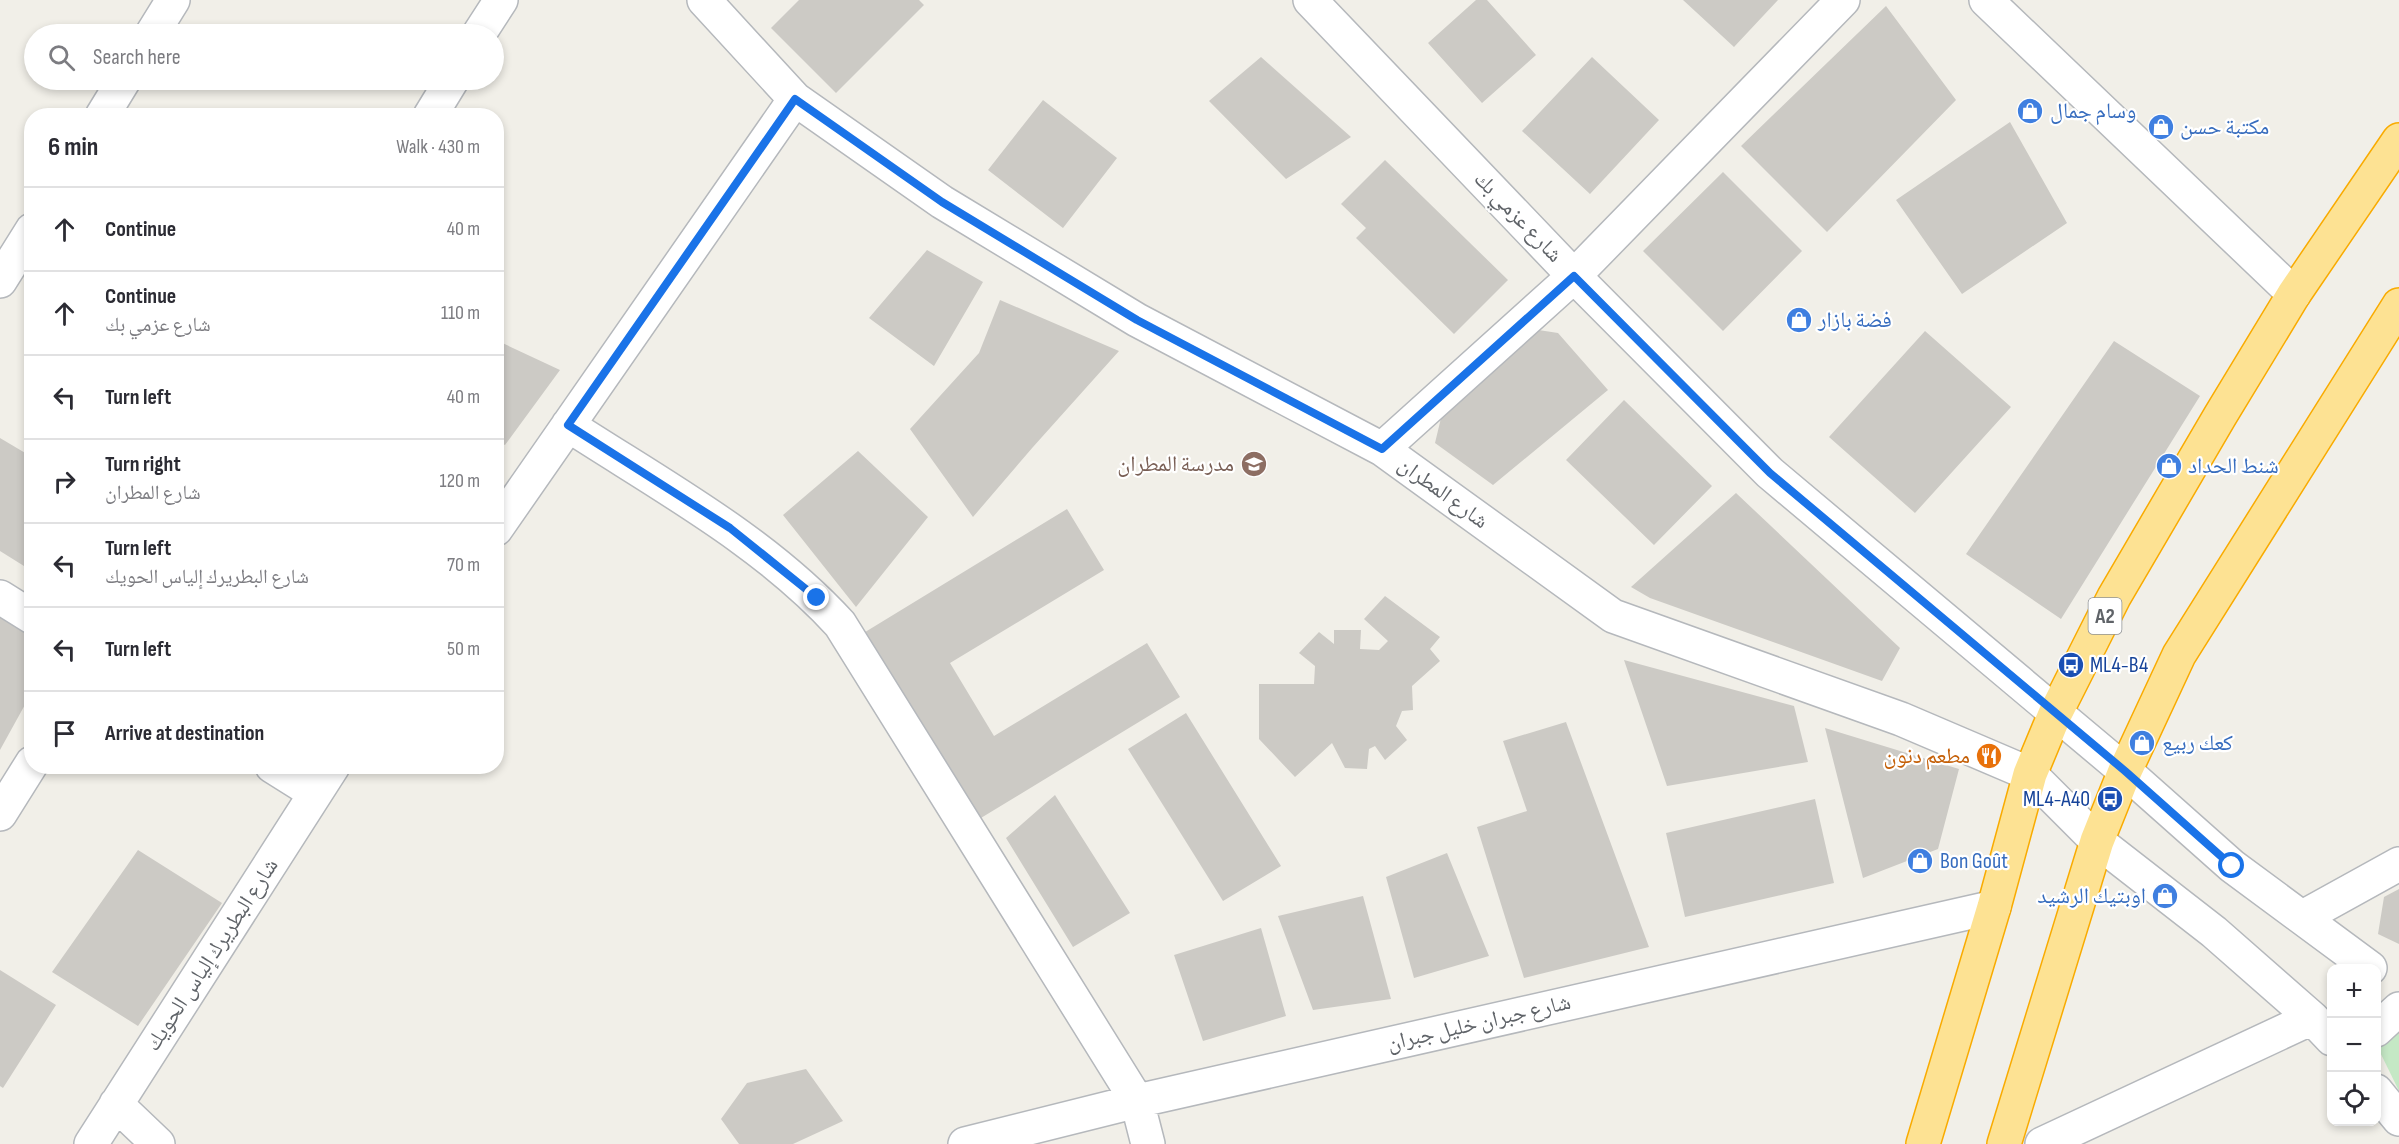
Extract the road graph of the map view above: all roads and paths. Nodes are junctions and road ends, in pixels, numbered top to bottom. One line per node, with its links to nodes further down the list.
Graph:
1 (173, 0): 7 (street)
2 (501, 0): 8 (street)
3 (704, 0): 11 (street, شارع المطران)
4 (1310, 0): 16 (street, شارع عزمي بك)
5 (1843, 0): 16 (street)
6 (1986, 0): 18 (street)
7 (158, 24)
8 (485, 24)
9 (118, 90): 12 (street)
10 (446, 90): 13 (street)
11 (795, 99): 20 (street); 21 (street, شارع المطران)
12 (107, 108)
13 (435, 108)
14 (2399, 140): 18 (highway, A2)
15 (24, 243): 17 (street)
16 (1574, 276): 21 (street); 25 (street, شارع عزمي بك)
17 (0, 281)
18 (2294, 294): 25 (highway, A2)
19 (2399, 305): 26 (highway)
20 (568, 425): 22 (street); 44 (street)
21 (1382, 449): 30 (street, شارع المطران)
22 (504, 517)
23 (0, 597): 24 (street)
24 (24, 612)
25 (2055, 714): 26 (street, شارع عزمي بك); 30 (highway, A2)
26 (2125, 771): 33 (highway); 36 (street, شارع عزمي بك)
27 (25, 774): 32 (street)
28 (285, 774): 31 (street)
29 (328, 774): 31 (street, شارع البطريرك إلياس الحويك)
30 (2030, 774): 33 (street, شارع المطران); 35 (highway, A2)
31 (315, 793): 45 (street, شارع البطريرك إلياس الحويك)
32 (0, 814)
33 (2097, 841): 42 (street, شارع المطران); 52 (highway)
34 (2399, 864): 36 (street)
35 (1994, 907): 44 (street, شارع جبران خليل جبران); 51 (highway, A2)
36 (2303, 917): 37 (street, شارع عزمي بك)
37 (2364, 964)
38 (2381, 978): 39 (street)
39 (2399, 991)
40 (2399, 1009): 41 (street)
41 (2381, 1025)
42 (2322, 1029): 53 (street)
43 (2381, 1097): 46 (street)
44 (1137, 1101): 49 (street, شارع جبران خليل جبران); 50 (street)
45 (116, 1104): 47 (street, شارع البطريرك إلياس الحويك); 48 (street)
46 (2399, 1119)
47 (91, 1144)
48 (158, 1144)
49 (965, 1144)
50 (1148, 1144)
51 (1923, 1144)
52 (2004, 1144)
53 (2042, 1144)

